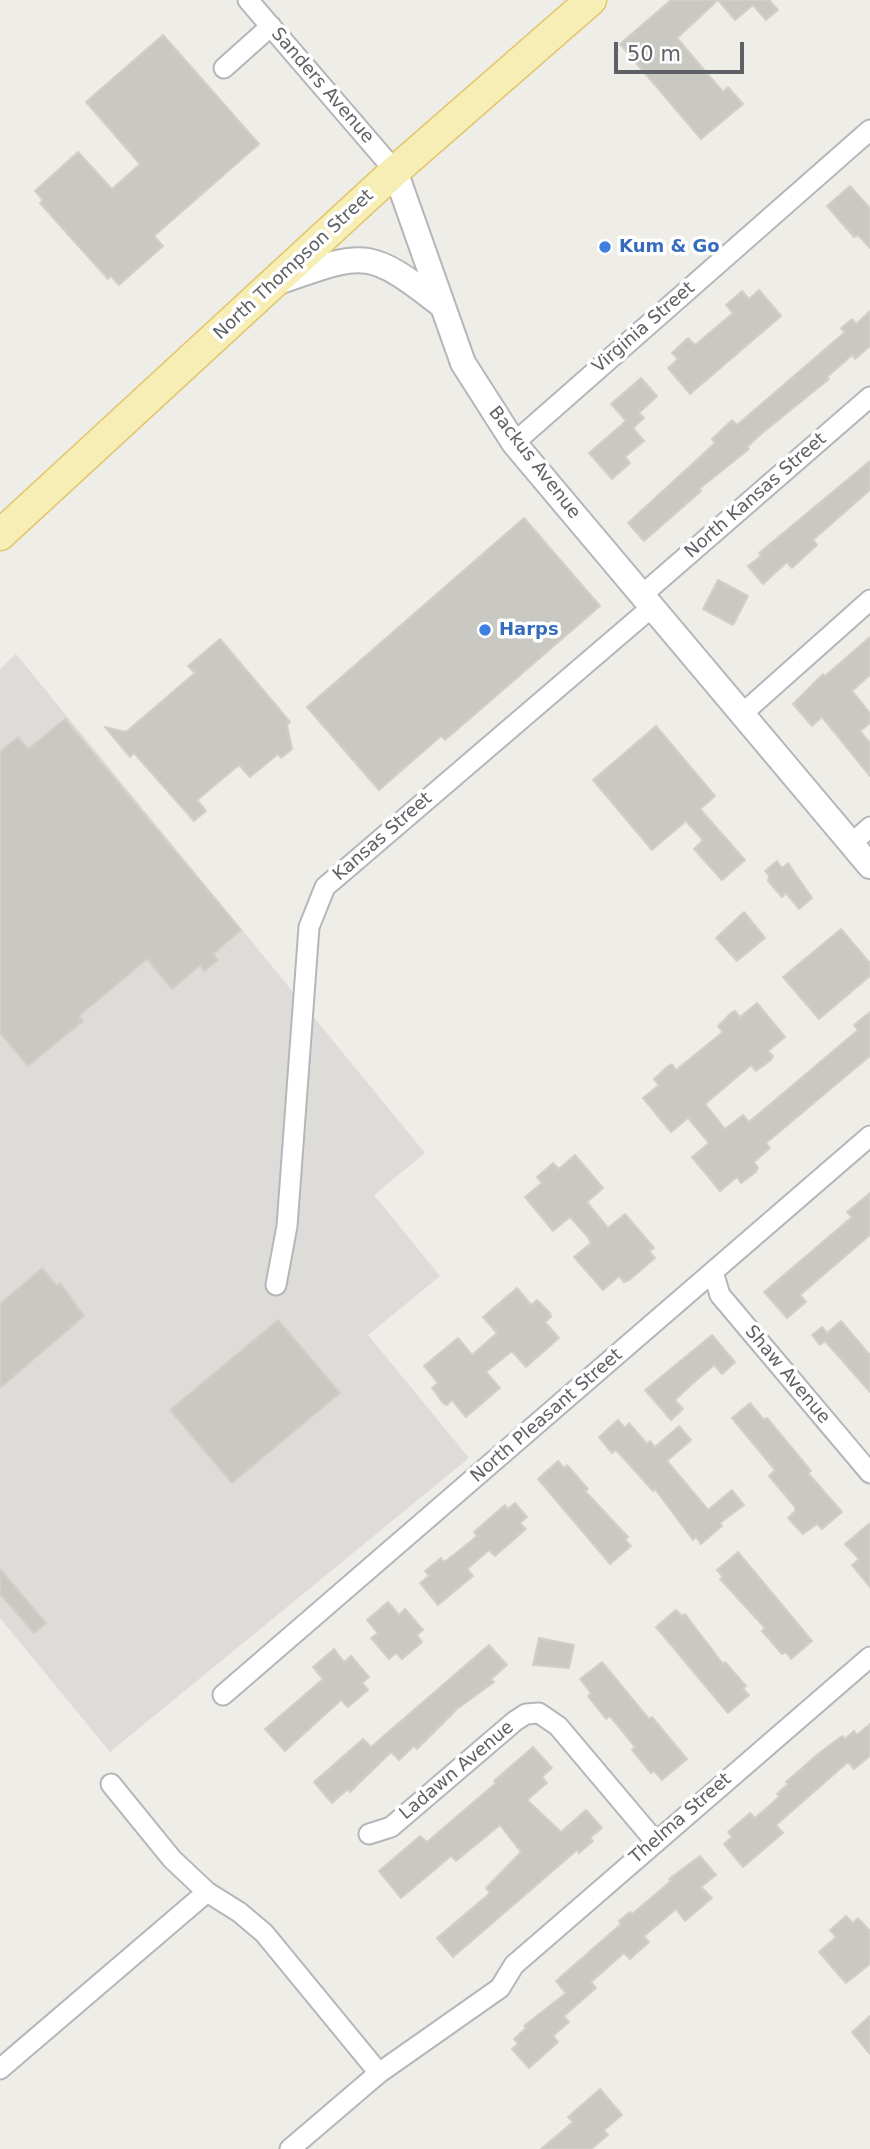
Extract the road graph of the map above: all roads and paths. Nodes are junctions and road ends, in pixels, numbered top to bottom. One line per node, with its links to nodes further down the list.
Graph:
1 (248, 0): 3 (street, Sanders Avenue)
2 (591, 0): 6 (main road, North Thompson Street)
3 (271, 26): 4 (street); 6 (street, Sanders Avenue)
4 (224, 68)
5 (868, 135): 10 (street, Virginia Street)
6 (396, 172): 7 (main road, North Thompson Street); 8 (street, Backus Avenue)
7 (274, 283): 8 (street); 11 (main road, North Thompson Street)
8 (440, 304): 10 (street, Backus Avenue)
9 (870, 397): 13 (street, North Kansas Street)
10 (514, 443): 13 (street, Backus Avenue)
11 (0, 535)
12 (870, 600): 14 (street)
13 (647, 601): 14 (street, Backus Avenue); 20 (street, Kansas Street)
14 (742, 714): 16 (street, Backus Avenue)
15 (870, 827): 16 (street)
16 (851, 844): 17 (street, Backus Avenue)
17 (870, 866)
18 (870, 1136): 19 (street, North Pleasant Street)
19 (713, 1272): 21 (street, Shaw Avenue); 23 (street, North Pleasant Street)
20 (276, 1285)
21 (870, 1473)
22 (870, 1657): 26 (street, Thelma Street)
23 (223, 1695)
24 (111, 1784): 27 (street)
25 (369, 1834): 26 (street, Ladawn Avenue)
26 (655, 1841): 29 (street, Thelma Street)
27 (207, 1892): 28 (street); 29 (street)
28 (0, 2069)
29 (379, 2073): 30 (street, Thelma Street)
30 (290, 2149)

